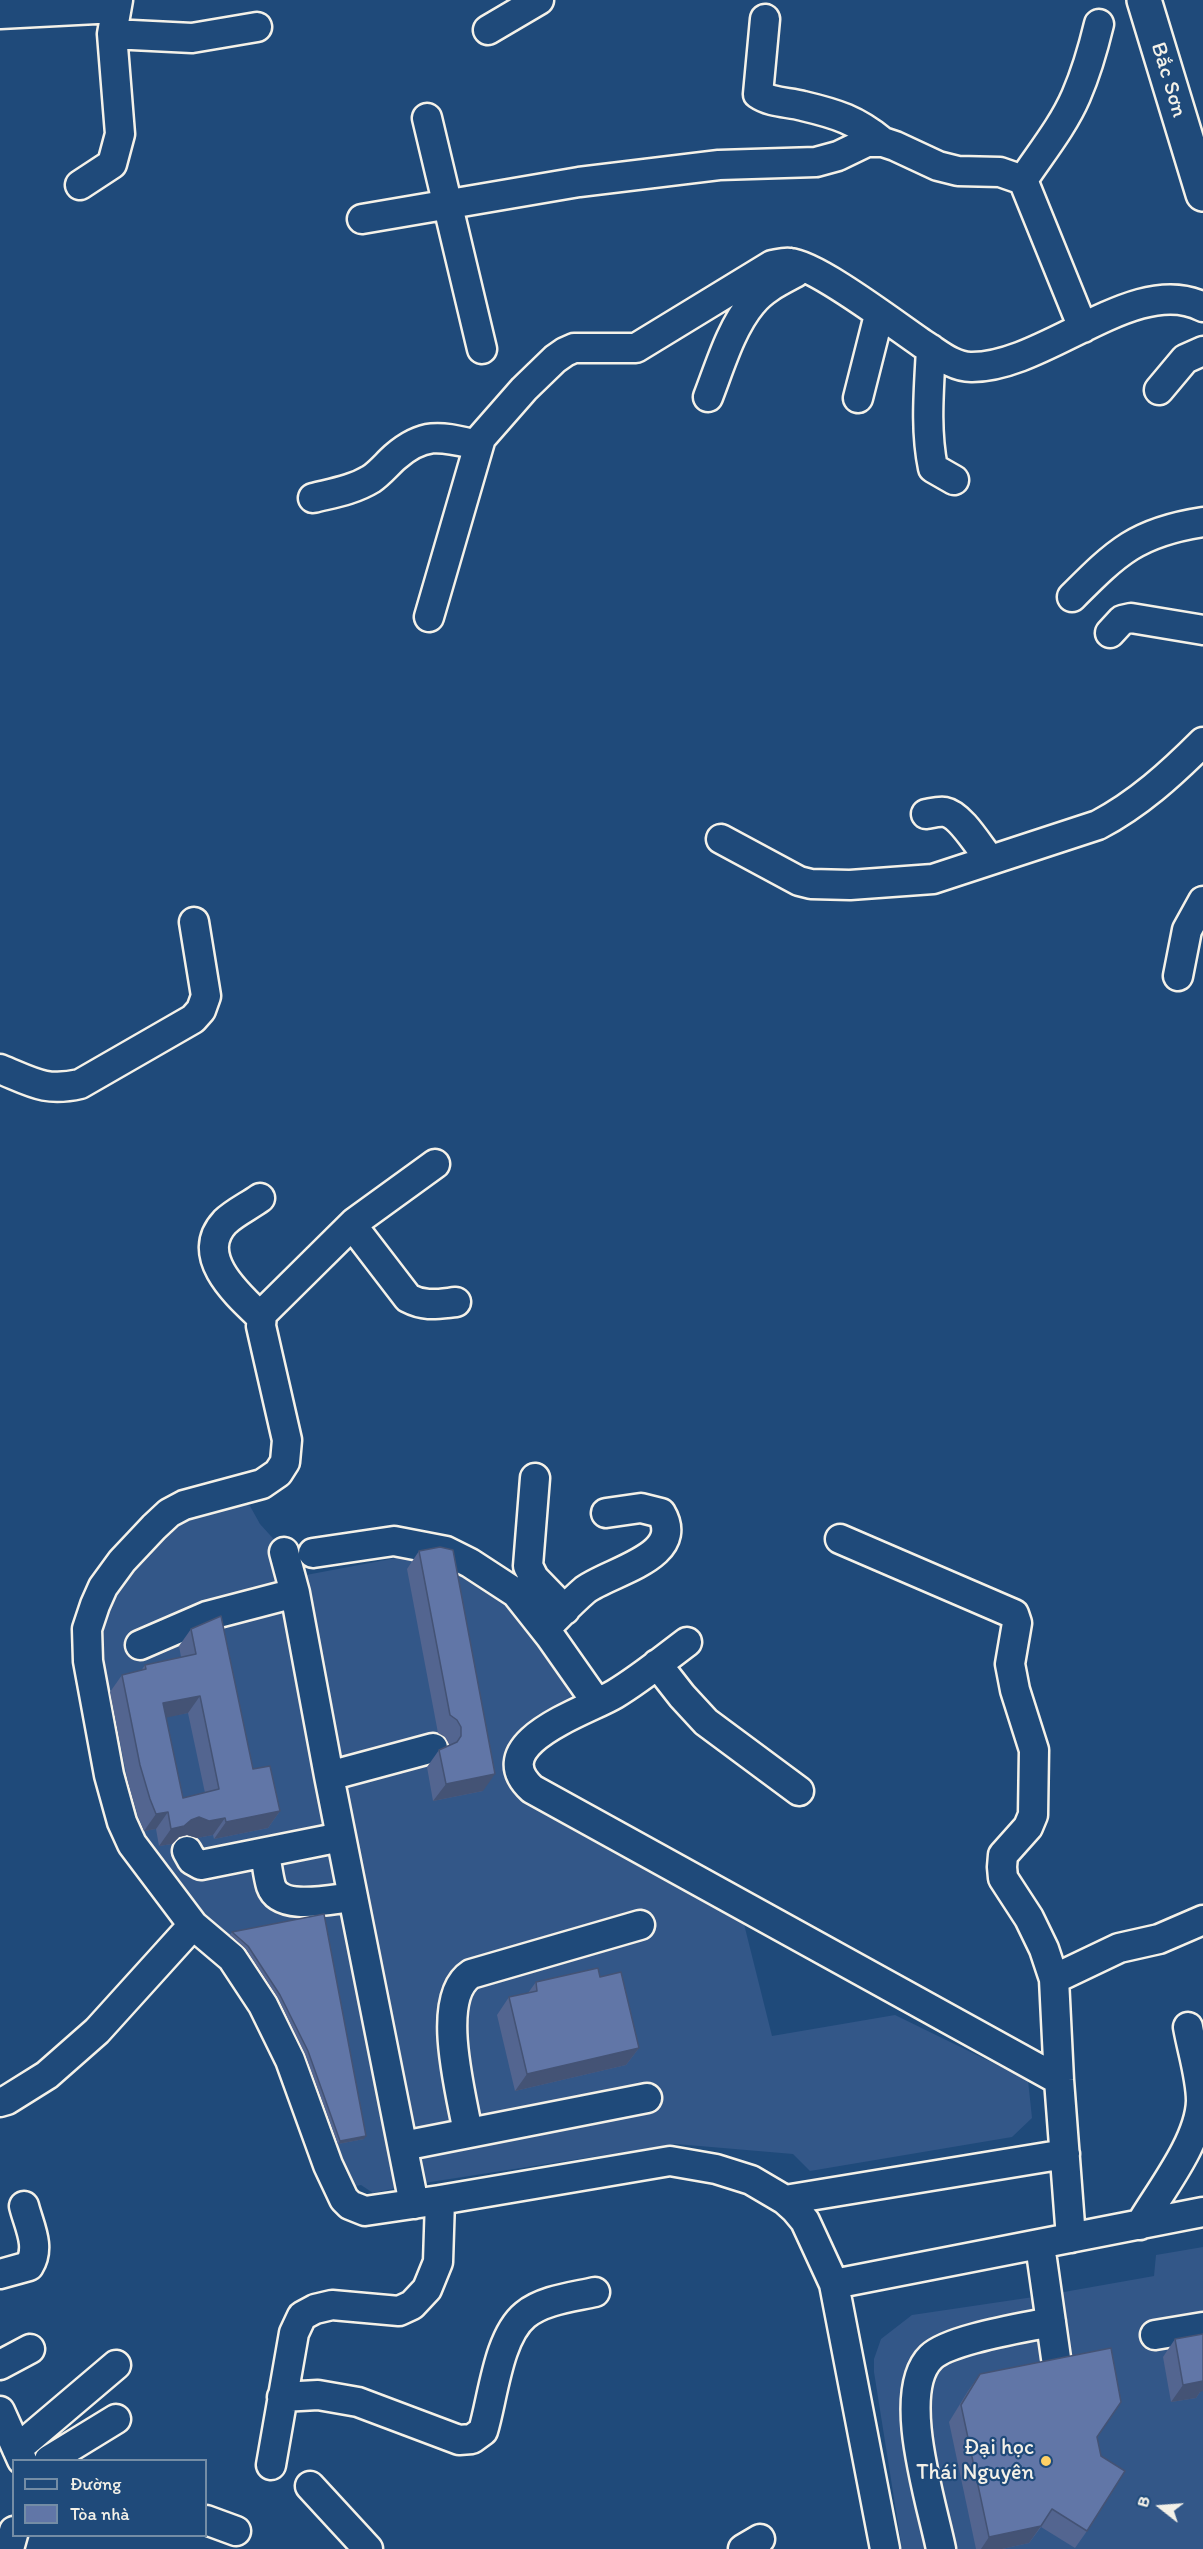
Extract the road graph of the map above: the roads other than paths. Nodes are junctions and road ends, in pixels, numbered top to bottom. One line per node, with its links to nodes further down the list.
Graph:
1 (539, 0): 8 (street)
2 (1144, 0): 13 (main road, Bắc Sơn)
3 (0, 14): 4 (street)
4 (115, 14): 7 (street); 12 (street)
5 (765, 19): 10 (street)
6 (1099, 24): 11 (street)
7 (257, 27)
8 (488, 30)
9 (427, 118): 14 (street)
10 (883, 142): 11 (street); 14 (street)
11 (1023, 180): 19 (street)
12 (80, 185)
13 (1203, 194)
14 (447, 205): 15 (street); 20 (street)
15 (362, 219)
16 (804, 267): 18 (street); 24 (street); 26 (street)
17 (1203, 307): 19 (street)
18 (879, 315): 21 (street); 25 (street)
19 (1083, 328): 21 (street)
20 (482, 349)
21 (931, 349): 27 (street)
22 (1203, 351): 23 (street)
23 (1159, 390)
24 (708, 397)
25 (858, 398)
26 (478, 445): 28 (street); 31 (street)
27 (954, 480)
28 (313, 498)
29 (1203, 522): 30 (street)
30 (1072, 597)
31 (429, 617)
32 (1203, 630): 33 (street)
33 (1110, 633)
34 (1203, 742): 37 (street)
35 (926, 814): 37 (street)
36 (722, 839): 37 (street)
37 (990, 860)
38 (1203, 901): 40 (street)
39 (194, 922): 41 (street)
40 (1178, 976)
41 (0, 1069)
42 (435, 1164): 44 (street)
43 (260, 1198): 46 (street)
44 (352, 1225): 45 (street); 46 (street)
45 (456, 1302)
46 (261, 1317): 66 (street)
47 (536, 1478): 53 (street)
48 (606, 1513): 53 (street)
49 (840, 1539): 68 (street)
50 (284, 1552): 52 (street)
51 (313, 1552): 53 (street)
52 (295, 1593): 55 (street); 59 (street)
53 (555, 1619): 57 (street)
54 (687, 1642): 56 (street)
55 (140, 1646)
56 (657, 1664): 57 (street); 60 (street)
57 (597, 1703): 70 (street)
58 (433, 1748): 59 (street)
59 (329, 1776): 61 (street)
60 (799, 1791)
61 (341, 1837): 63 (street); 64 (street)
62 (188, 1851): 63 (street)
63 (265, 1854): 64 (street)
64 (353, 1897): 74 (street)
65 (1203, 1920): 68 (street)
66 (193, 1925): 72 (street); 77 (street)
67 (640, 1925): 73 (street)
68 (1054, 1979): 70 (street)
69 (1188, 2027): 80 (street)
70 (1059, 2080): 75 (street)
71 (647, 2098): 73 (street)
72 (0, 2102)
73 (468, 2133): 74 (street)
74 (403, 2146): 77 (street)
75 (1065, 2154): 76 (street); 81 (street)
76 (785, 2200): 77 (street); 84 (street)
77 (427, 2202): 93 (street)
78 (24, 2206): 83 (street)
79 (1203, 2212): 80 (street)
80 (1140, 2225): 81 (street)
81 (1071, 2238): 82 (street)
82 (1040, 2245): 84 (street); 86 (street)
83 (0, 2274)
84 (834, 2284): 103 (street)
85 (595, 2292): 93 (street)
86 (1050, 2322): 90 (street); 104 (street)
87 (1203, 2327): 88 (street)
88 (1155, 2335)
89 (30, 2349): 91 (street)
90 (1056, 2358)
91 (0, 2365)
92 (116, 2365): 96 (street)
93 (282, 2397): 98 (street)
94 (0, 2411): 96 (street)
95 (116, 2419): 97 (street)
96 (20, 2455)
97 (51, 2459)
98 (271, 2465)
99 (310, 2486): 102 (street)
100 (207, 2520): 101 (street)
101 (236, 2531)
102 (368, 2549)
103 (885, 2549)
104 (941, 2549)

